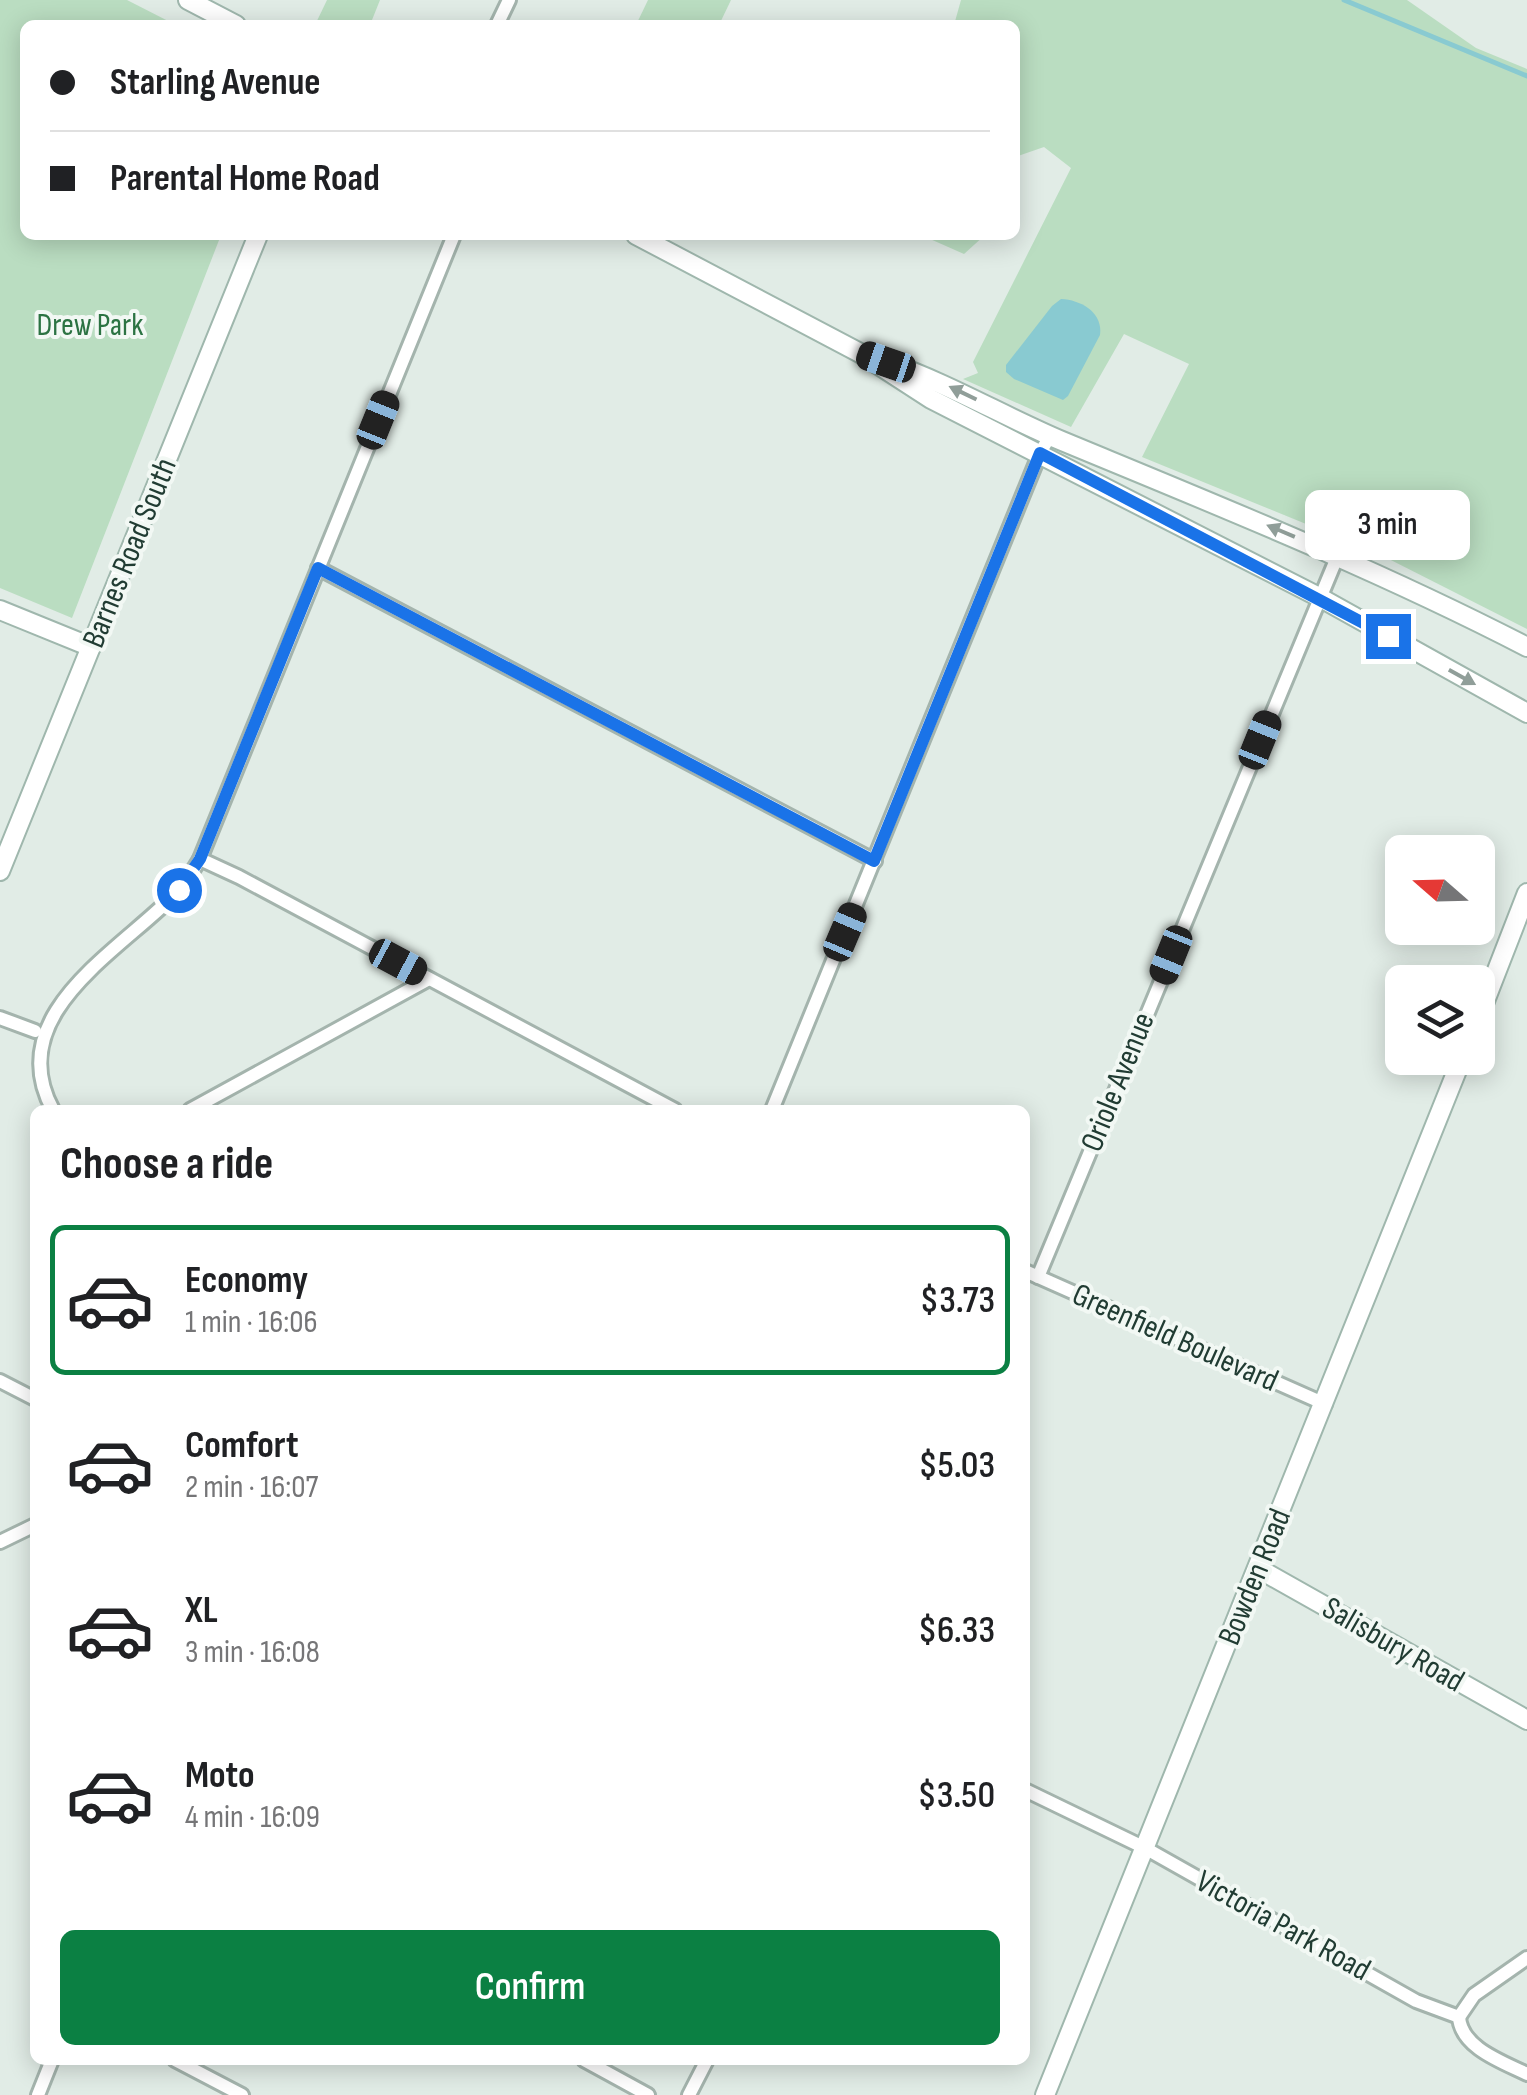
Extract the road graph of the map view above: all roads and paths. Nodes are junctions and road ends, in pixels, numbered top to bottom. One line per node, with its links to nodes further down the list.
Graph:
1 (195, 2): 2 (main road)
2 (227, 20)
3 (256, 240): 15 (main road, Barnes Road South)
4 (452, 240): 12 (street)
5 (645, 240): 6 (main road)
6 (860, 354): 7 (main road, one-way to 6); 8 (main road)
7 (1050, 436): 8 (street); 9 (main road)
8 (1040, 453): 10 (main road); 19 (street)
9 (1110, 460): 10 (main road); 11 (main road, one-way to 9)
10 (1098, 483): 13 (main road)
11 (1338, 555): 13 (street, Oriole Avenue); 16 (main road)
12 (318, 568): 18 (street); 19 (street)
13 (1319, 597): 17 (main road, one-way to 17); 31 (street, Oriole Avenue)
14 (0, 610): 15 (main road)
15 (91, 647): 20 (main road, Barnes Road South)
16 (1527, 647)
17 (1527, 713)
18 (200, 859): 23 (street); 25 (street)
19 (874, 861): 30 (street)
20 (0, 871)
21 (1527, 894): 22 (main road)
22 (1495, 976)
23 (429, 978): 28 (street); 29 (street)
24 (0, 1018): 25 (street)
25 (35, 1031): 27 (street)
26 (1455, 1075): 34 (main road, Bowden Road)
27 (50, 1105)
28 (199, 1105)
29 (665, 1105)
30 (774, 1105)
31 (1031, 1274): 34 (street, Greenfield Boulevard)
32 (0, 1381): 33 (street)
33 (30, 1397)
34 (1326, 1404): 37 (main road, Bowden Road)
35 (30, 1527): 36 (street)
36 (0, 1542)
37 (1259, 1569): 38 (main road, Salisbury Road); 40 (main road, Bowden Road)
38 (1527, 1720)
39 (1030, 1792): 40 (street, Victoria Park Road)
40 (1145, 1848): 42 (street, Victoria Park Road); 52 (main road, Bowden Road)
41 (1527, 1958): 42 (street)
42 (1460, 2018): 47 (street, Victoria Park Road)
43 (50, 2065): 48 (street)
44 (184, 2065): 49 (street)
45 (593, 2065): 50 (street)
46 (704, 2065): 51 (street)
47 (1527, 2074)
48 (38, 2095)
49 (242, 2095)
50 (648, 2095)
51 (689, 2095)
52 (1045, 2095)

